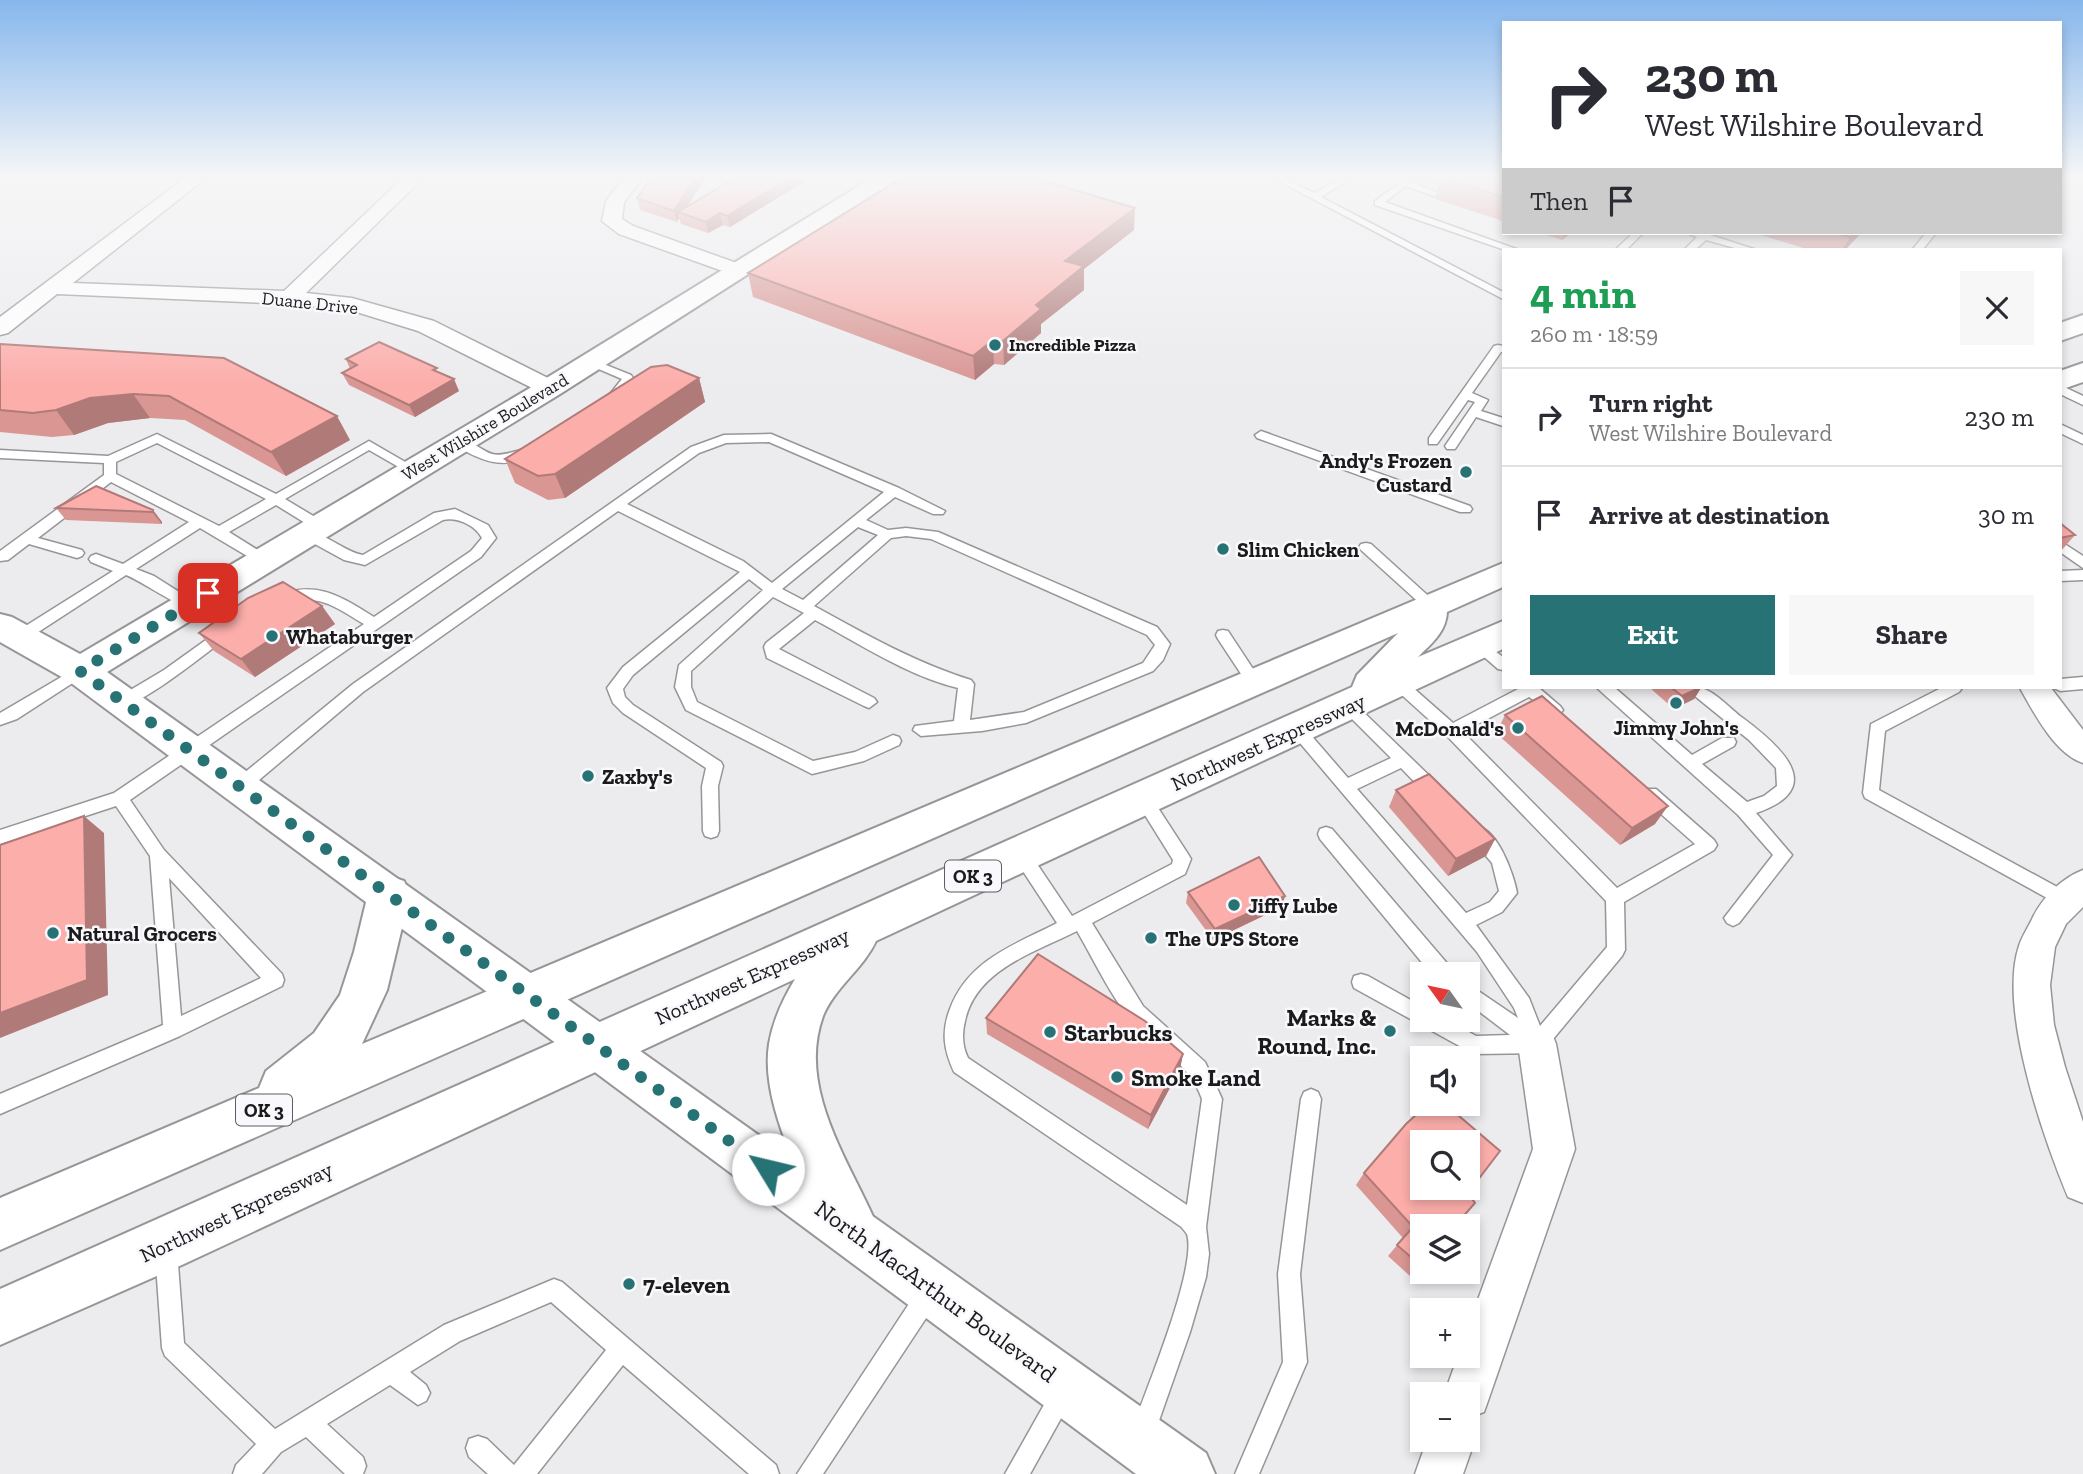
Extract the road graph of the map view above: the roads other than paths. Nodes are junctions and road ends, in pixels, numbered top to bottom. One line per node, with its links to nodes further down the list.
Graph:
1 (107, 247): 7 (street)
2 (342, 247): 9 (street)
3 (673, 247): 6 (street)
4 (776, 247): 6 (main road, West Wilshire Boulevard)
5 (1409, 247): 8 (lane)
6 (738, 270): 14 (main road, West Wilshire Boulevard)
7 (53, 288): 9 (street, Duane Drive); 11 (street)
8 (1502, 295)
9 (289, 298): 17 (street, Duane Drive)
10 (2083, 323): 12 (main road)
11 (0, 328)
12 (2062, 332)
13 (1501, 349): 19 (lane)
14 (591, 362): 17 (main road, West Wilshire Boulevard); 20 (lane)
15 (2083, 371): 16 (main road)
16 (2062, 381)
17 (550, 388): 28 (main road, West Wilshire Boulevard)
18 (2062, 390): 21 (lane)
19 (1465, 394): 22 (lane); 27 (lane)
20 (606, 401)
21 (2083, 401)
22 (1473, 412): 23 (lane); 30 (lane)
23 (1502, 422)
24 (2062, 429): 26 (lane)
25 (1261, 435): 38 (lane)
26 (2083, 440)
27 (1433, 441)
28 (459, 442): 29 (lane); 33 (main road, West Wilshire Boulevard)
29 (541, 443)
30 (1451, 446)
31 (0, 454): 32 (lane)
32 (110, 460): 34 (lane); 36 (lane)
33 (414, 470): 36 (lane); 42 (main road, West Wilshire Boulevard)
34 (110, 476): 41 (lane); 45 (lane)
35 (894, 491): 37 (lane); 39 (lane); 40 (lane)
36 (276, 499): 42 (lane); 43 (lane)
37 (617, 505): 54 (lane); 96 (lane)
38 (1465, 509)
39 (937, 511)
40 (856, 521): 44 (lane); 58 (lane)
41 (199, 522): 43 (lane); 53 (lane)
42 (314, 530): 51 (main road, West Wilshire Boulevard); 65 (lane)
43 (219, 532): 51 (lane)
44 (887, 534): 63 (lane); 85 (lane)
45 (27, 538): 48 (lane); 49 (lane)
46 (1366, 547): 61 (lane)
47 (2062, 547): 52 (lane)
48 (77, 553)
49 (1, 557)
50 (96, 559): 53 (lane)
51 (264, 560): 60 (main road, West Wilshire Boulevard)
52 (2083, 563)
53 (122, 569): 60 (lane); 66 (lane)
54 (749, 572): 58 (lane); 103 (lane)
55 (1502, 574): 61 (main road, OK 3)
56 (2083, 575): 57 (lane)
57 (2062, 576)
58 (772, 590): 63 (lane); 89 (lane)
59 (1502, 599): 68 (main road)
60 (190, 605): 69 (main road, West Wilshire Boulevard)
61 (1430, 605): 70 (main road, OK 3); 82 (main road)
62 (262, 608): 65 (lane)
63 (809, 610): 81 (lane); 85 (lane)
64 (242, 621): 80 (lane)
65 (375, 624): 91 (lane)
66 (10, 631): 69 (main road, North MacArthur Boulevard)
67 (1223, 635): 70 (lane)
68 (1495, 648): 71 (main road, Northwest Expressway / OK 3)
69 (80, 671): 80 (main road, North MacArthur Boulevard); 83 (lane)
70 (1254, 682): 117 (main road, OK 3)
71 (1398, 683): 82 (main road, Northwest Expressway / OK 3); 88 (lane)
72 (2083, 683): 73 (lane)
73 (2062, 685)
74 (1528, 689): 88 (lane)
75 (1531, 689): 84 (lane)
76 (1606, 689): 94 (lane)
77 (1693, 689): 101 (lane)
78 (1952, 689): 108 (lane)
79 (2036, 689): 92 (street)
80 (122, 702): 91 (main road, North MacArthur Boulevard)
81 (869, 702)
82 (1348, 706): 87 (main road, Northwest Expressway / OK 3); 93 (lane)
83 (0, 719)
84 (1572, 726)
85 (961, 727): 86 (lane)
86 (921, 730)
87 (1297, 730): 97 (lane); 99 (main road, Northwest Expressway / OK 3)
88 (1452, 731): 110 (lane)
89 (893, 741)
90 (1728, 742): 94 (lane)
91 (188, 750): 96 (main road, North MacArthur Boulevard); 98 (lane)
92 (2083, 751)
93 (1403, 760): 97 (lane); 100 (lane)
94 (1690, 763): 101 (lane)
95 (1635, 781): 110 (lane)
96 (239, 787): 109 (main road, North MacArthur Boulevard)
97 (1346, 787): 114 (lane)
98 (120, 799): 105 (lane); 107 (lane)
99 (1143, 799): 106 (main road, Northwest Expressway / OK 3); 113 (lane)
100 (1449, 806)
101 (1744, 810): 111 (lane)
102 (1468, 824): 114 (lane)
103 (711, 831)
104 (1326, 834): 115 (lane)
105 (0, 837)
106 (1021, 854): 112 (main road, Northwest Expressway / OK 3); 113 (lane)
107 (158, 855): 120 (lane); 120 (lane)
108 (2074, 892): 127 (street)
109 (389, 894): 117 (main road, North MacArthur Boulevard); 126 (main road)
110 (1615, 898): 122 (lane)
111 (1733, 918)
112 (871, 922): 123 (main road, Northwest Expressway / OK 3); 130 (main road)
113 (1074, 923): 129 (lane); 129 (lane)
114 (1463, 923): 122 (lane)
115 (1433, 962)
116 (1361, 982): 119 (lane)
117 (528, 995): 123 (main road, North MacArthur Boulevard); 126 (main road, OK 3)
118 (1480, 1001): 122 (lane)
119 (1410, 1010)
120 (173, 1030): 125 (lane)
121 (1451, 1032): 122 (lane)
122 (1538, 1044): 136 (street)
123 (598, 1046): 130 (main road, North MacArthur Boulevard); 131 (main road, Northwest Expressway / OK 3)
124 (1311, 1099): 152 (lane)
125 (0, 1104)
126 (248, 1116): 128 (main road, OK 3)
127 (2083, 1182)
128 (0, 1224)
129 (1195, 1227): 140 (lane)
130 (853, 1230): 132 (main road, North MacArthur Boulevard)
131 (165, 1245): 133 (main road, Northwest Expressway / OK 3); 141 (lane)
132 (932, 1288): 137 (main road, North MacArthur Boulevard); 149 (lane)
133 (0, 1317)
134 (622, 1348): 135 (lane); 147 (lane); 148 (lane)
135 (391, 1371): 138 (lane); 139 (lane)
136 (1472, 1382)
137 (1067, 1387): 140 (main road, North MacArthur Boulevard); 150 (lane)
138 (418, 1393)
139 (308, 1423): 141 (lane); 144 (lane)
140 (1140, 1441): 151 (main road, North MacArthur Boulevard)
141 (273, 1444): 145 (lane)
142 (478, 1448): 146 (lane)
143 (1447, 1452): 153 (street)
144 (354, 1466)
145 (245, 1474)
146 (506, 1474)
147 (522, 1474)
148 (767, 1474)
149 (809, 1474)
150 (1017, 1474)
151 (1185, 1474)
152 (1247, 1474)
153 (1439, 1474)

